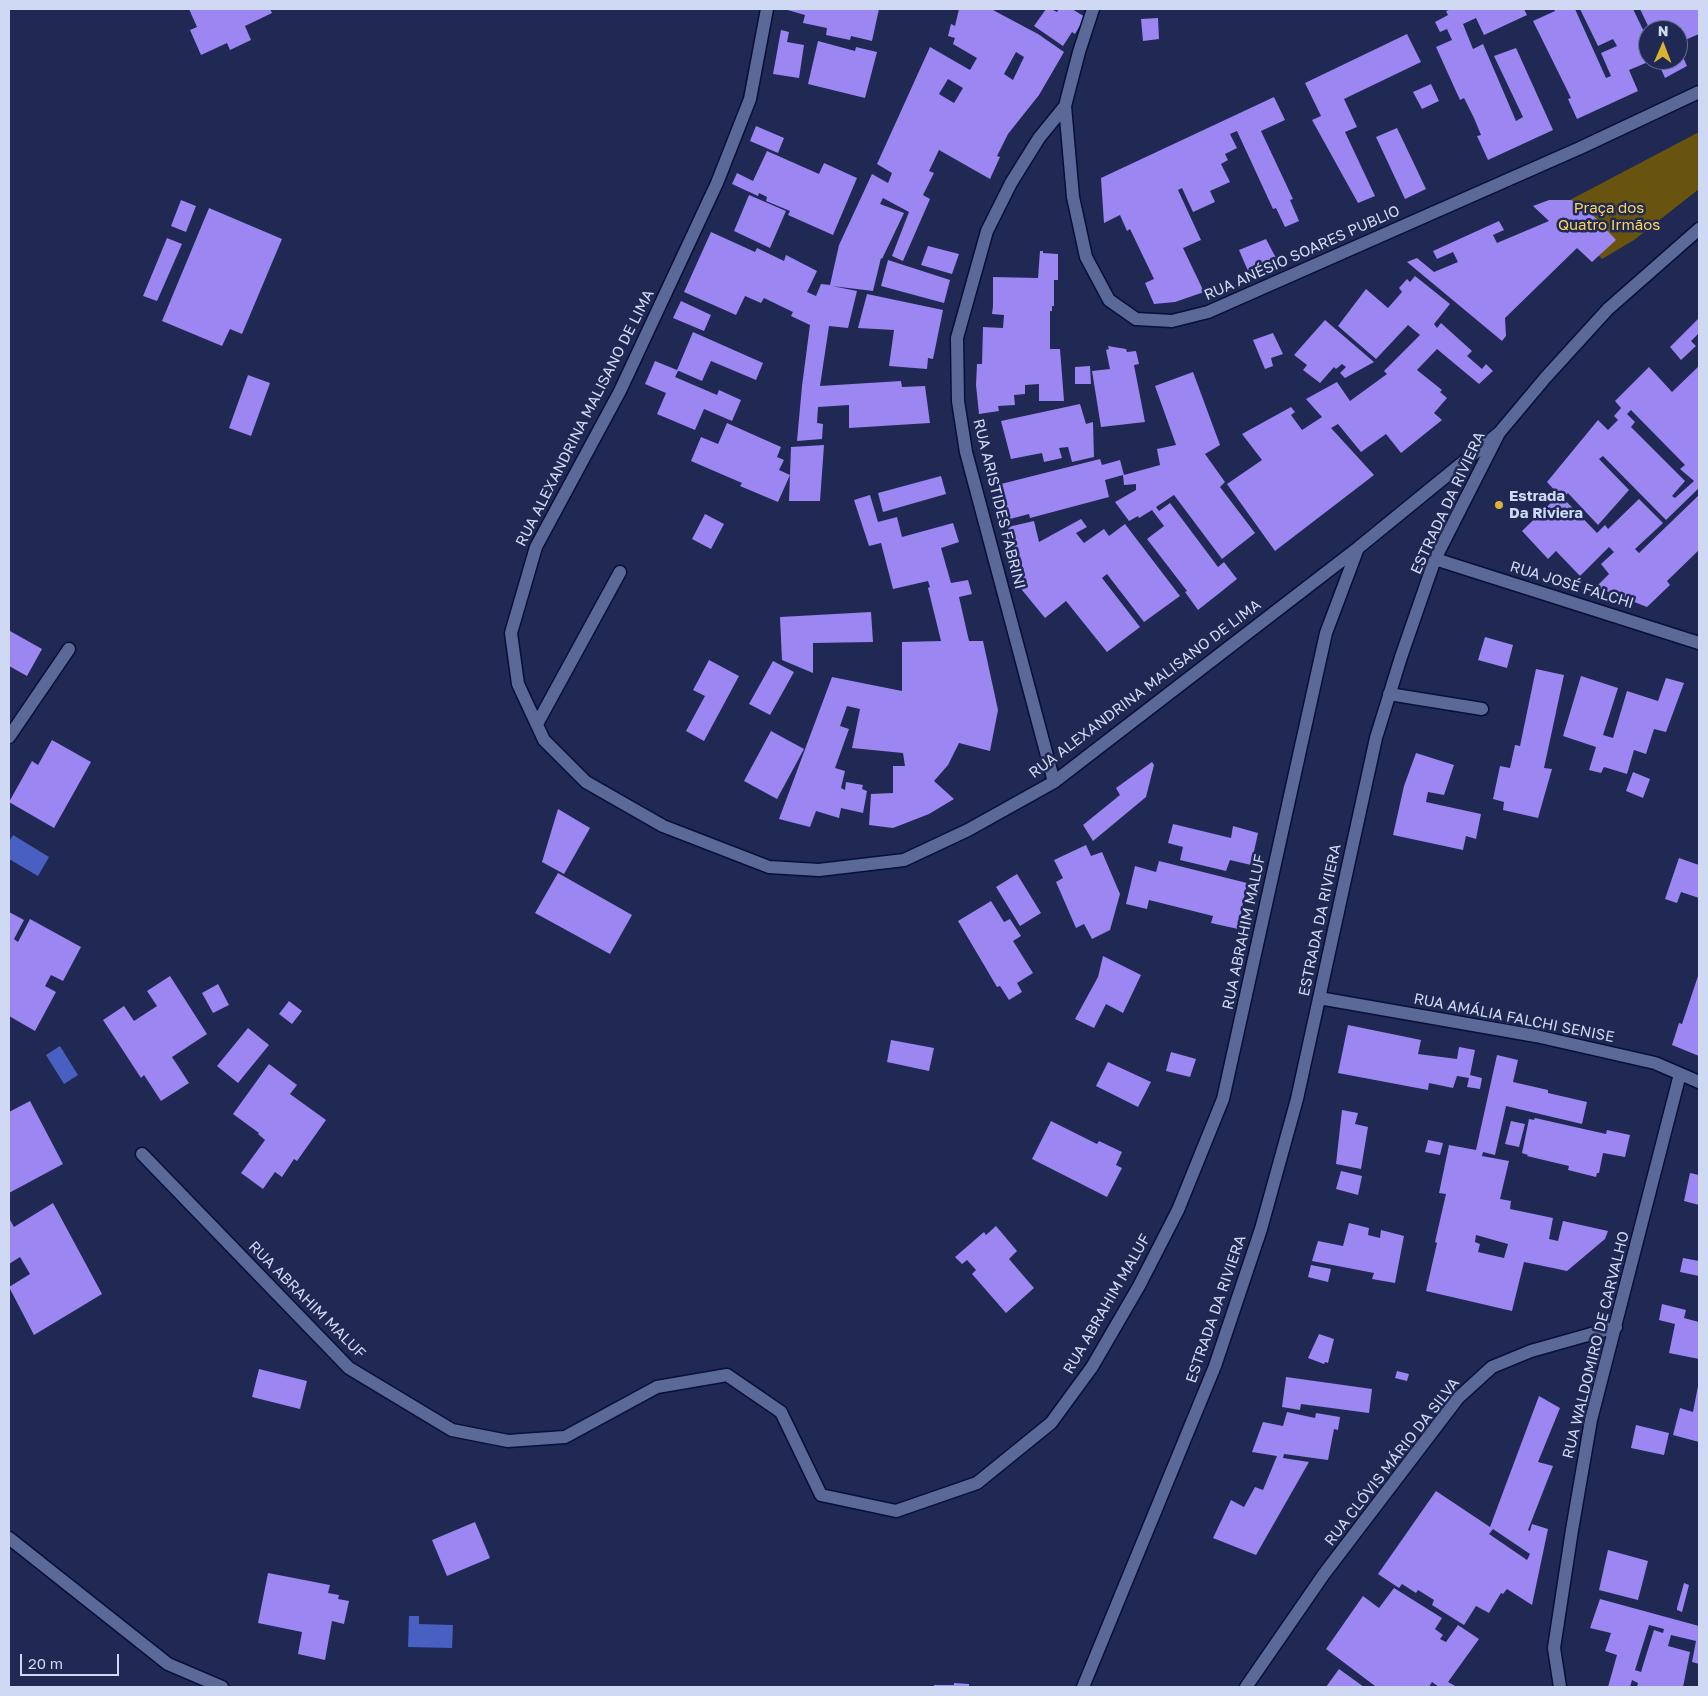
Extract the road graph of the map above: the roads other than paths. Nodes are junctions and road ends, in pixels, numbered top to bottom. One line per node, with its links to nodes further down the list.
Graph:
1 (766, 9): 14 (street, RUA ALEXANDRINA MALISANO DE LIMA)
2 (1093, 9): 4 (street, RUA ANÉSIO SOARES PUBLIO)
3 (1699, 92): 4 (street, RUA ANÉSIO SOARES PUBLIO)
4 (1066, 106): 16 (street, RUA ARISTIDES FABRINI)
5 (1699, 229): 6 (street, ESTRADA DA RIVIERA)
6 (1499, 433): 7 (street, RUA ALEXANDRINA MALISANO DE LIMA); 8 (street, ESTRADA DA RIVIERA)
7 (1358, 548): 16 (street, RUA ALEXANDRINA MALISANO DE LIMA); 20 (street, RUA ABRAHIM MALUF)
8 (1435, 559): 10 (street, RUA JOSÉ FALCHI); 12 (street, ESTRADA DA RIVIERA)
9 (620, 572): 14 (street)
10 (1699, 643)
11 (69, 649): 15 (street)
12 (1389, 694): 13 (street); 17 (street, ESTRADA DA RIVIERA)
13 (1482, 709)
14 (537, 724): 16 (street, RUA ALEXANDRINA MALISANO DE LIMA)
15 (9, 737)
16 (1054, 782)
17 (1320, 998): 18 (street, RUA AMÁLIA FALCHI SENISE); 24 (street, ESTRADA DA RIVIERA)
18 (1680, 1074): 19 (street, RUA AMÁLIA FALCHI SENISE); 21 (street, RUA WALDOMIRO DE CARVALHO)
19 (1699, 1082)
20 (142, 1154)
21 (1616, 1326): 25 (street, RUA CLÓVIS MÁRIO DA SILVA); 26 (street, RUA WALDOMIRO DE CARVALHO)
22 (9, 1538): 23 (street)
23 (222, 1687)
24 (1083, 1687)
25 (1246, 1687)
26 (1560, 1687)

